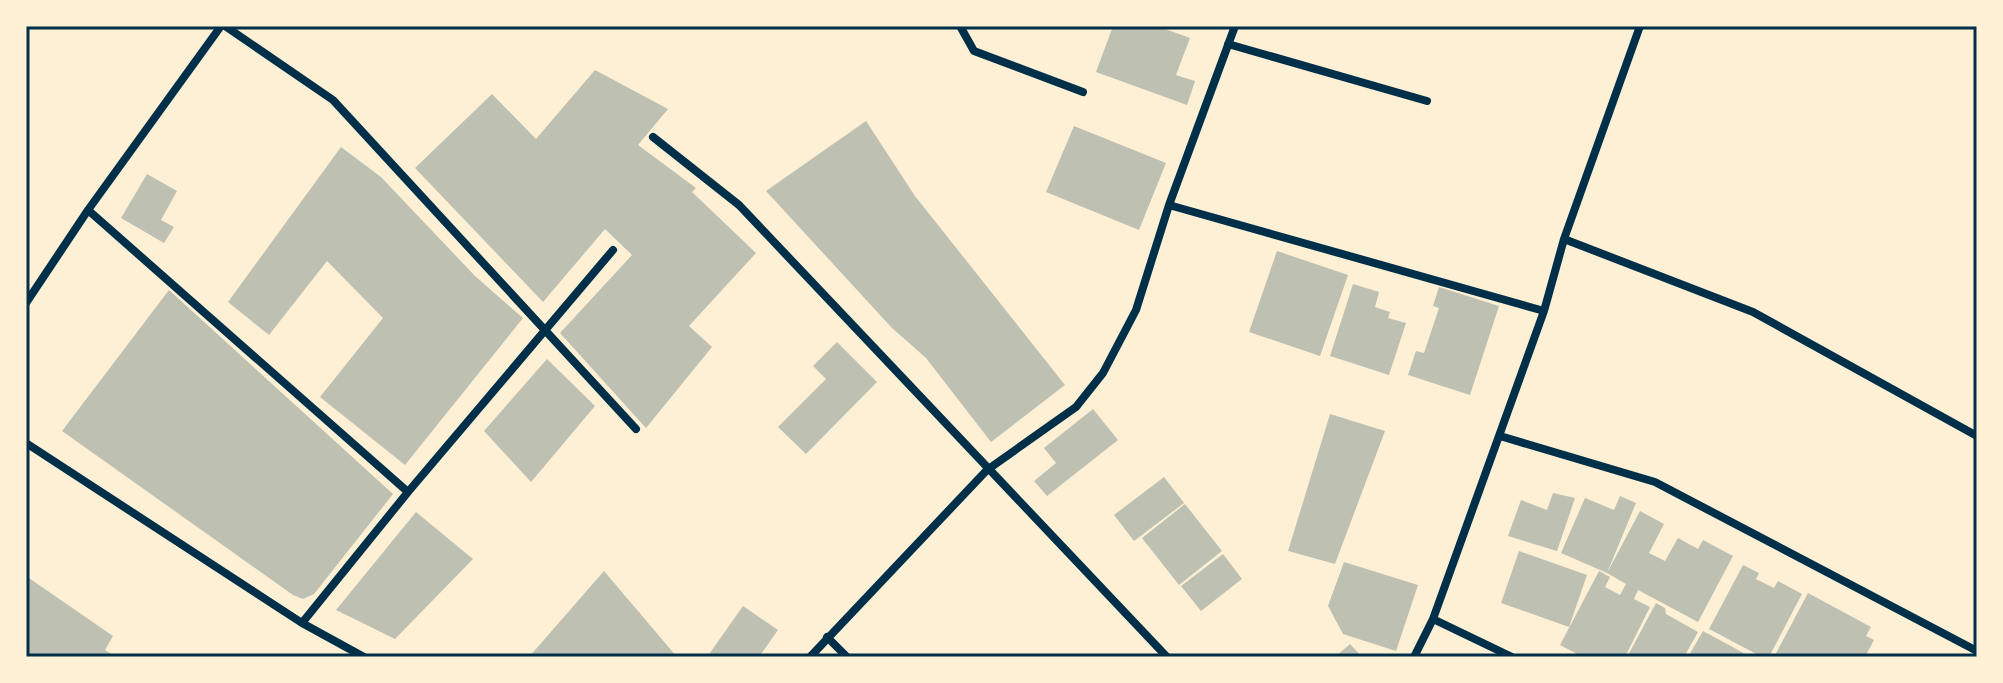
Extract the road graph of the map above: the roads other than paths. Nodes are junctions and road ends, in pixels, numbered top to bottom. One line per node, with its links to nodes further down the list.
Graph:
1 (223, 26): 10 (street); 15 (street)
2 (960, 26): 6 (street)
3 (1235, 26): 5 (street)
4 (1640, 26): 11 (street)
5 (1228, 44): 7 (street); 9 (street)
6 (1083, 92)
7 (1427, 101)
8 (653, 137): 20 (street)
9 (1169, 205): 14 (street); 20 (street)
10 (88, 210): 13 (street); 21 (street)
11 (1564, 239): 14 (street); 18 (street)
12 (613, 250): 15 (street)
13 (26, 303)
14 (1544, 311): 17 (street)
15 (546, 328): 16 (street); 21 (street)
16 (636, 429)
17 (1500, 436): 22 (street); 25 (street)
18 (1977, 436)
19 (26, 443): 23 (street)
20 (987, 470): 24 (street); 29 (street)
21 (408, 492): 23 (street)
22 (1433, 619): 30 (street); 31 (street)
23 (302, 623): 26 (street)
24 (827, 637): 27 (street); 28 (street)
25 (1977, 651)
26 (364, 657)
27 (810, 657)
28 (847, 657)
29 (1167, 657)
30 (1414, 657)
31 (1512, 657)

